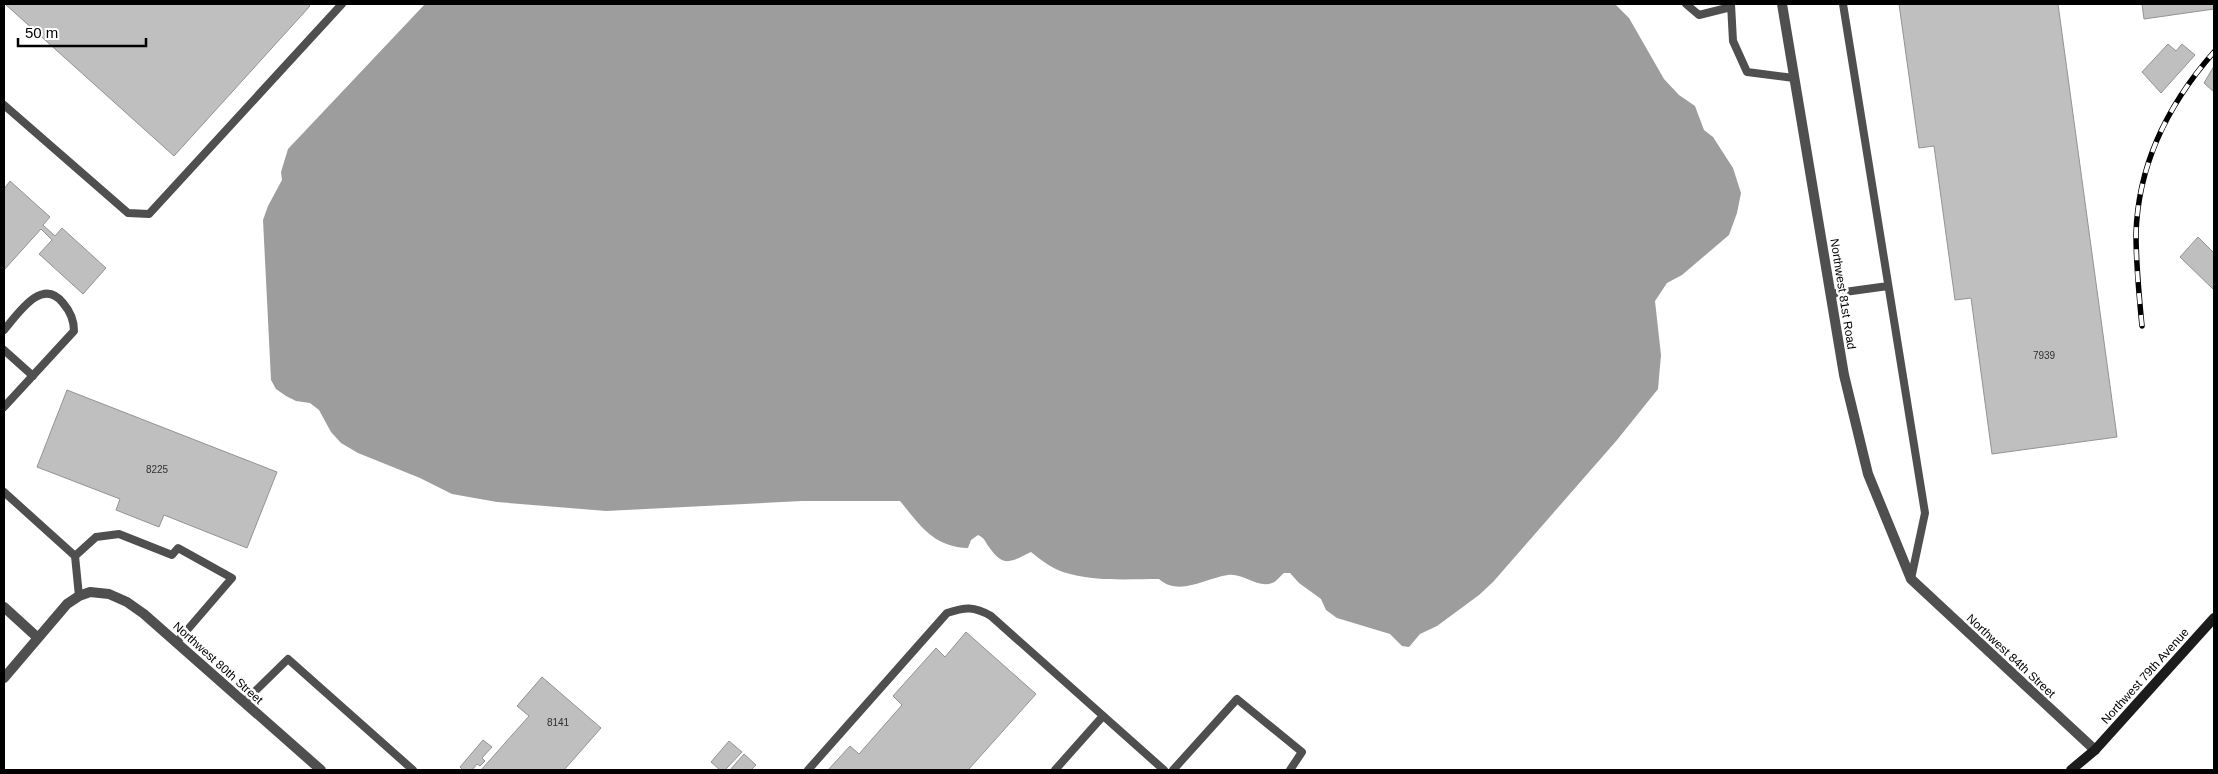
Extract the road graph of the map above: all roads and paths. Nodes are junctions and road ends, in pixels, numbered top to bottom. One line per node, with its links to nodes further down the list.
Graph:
1 (342, 4): 7 (lane)
2 (1686, 4): 5 (lane)
3 (1782, 4): 6 (street, Northwest 81st Road)
4 (1843, 4): 8 (lane)
5 (1731, 5): 6 (lane)
6 (1794, 78): 9 (street, Northwest 81st Road)
7 (4, 105)
8 (1888, 286): 9 (lane); 16 (lane)
9 (1830, 294): 16 (street, Northwest 81st Road)
10 (4, 330): 12 (lane)
11 (4, 350): 12 (lane)
12 (33, 376): 13 (lane)
13 (4, 408)
14 (4, 492): 15 (lane)
15 (76, 556): 17 (lane); 21 (lane)
16 (1911, 579): 25 (street, Northwest 84th Street)
17 (79, 596): 20 (street); 21 (street, Northwest 80th Street)
18 (4, 607): 20 (street)
19 (2214, 618): 25 (main road, Northwest 79th Avenue)
20 (38, 638): 22 (street)
21 (176, 643): 23 (street, Northwest 80th Street)
22 (4, 678)
23 (244, 702): 26 (street, Northwest 80th Street); 27 (lane)
24 (1103, 716): 28 (lane); 29 (lane); 30 (lane)
25 (2095, 750): 33 (main road, Northwest 79th Avenue)
26 (320, 770)
27 (413, 770)
28 (808, 770)
29 (1055, 770)
30 (1164, 770)
31 (1173, 770): 32 (lane)
32 (1290, 770)
33 (2072, 770)

